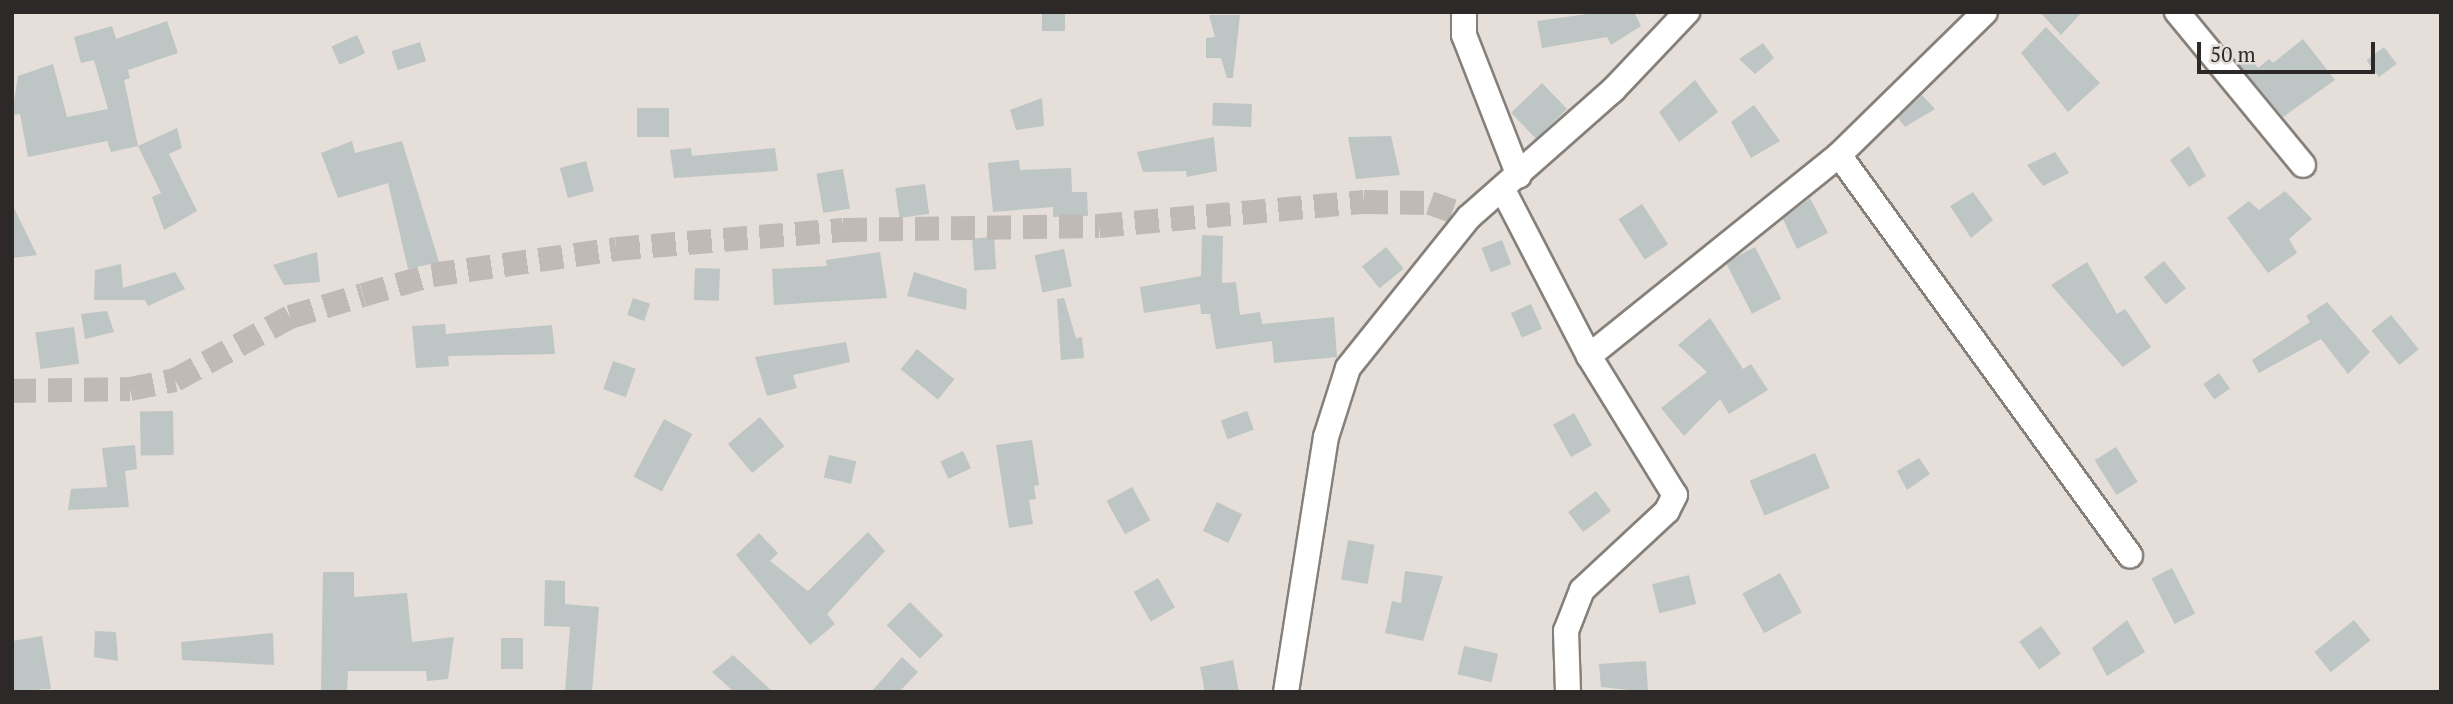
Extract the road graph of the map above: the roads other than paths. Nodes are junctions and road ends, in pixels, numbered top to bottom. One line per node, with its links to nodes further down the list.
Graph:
1 (1464, 12): 7 (street)
2 (1687, 12): 7 (street)
3 (1985, 12): 5 (street)
4 (2177, 12): 6 (street)
5 (1839, 155): 8 (street); 9 (street)
6 (2303, 165)
7 (1511, 183): 8 (street); 10 (street)
8 (1589, 356): 11 (street)
9 (2130, 556)
10 (1286, 692)
11 (1568, 692)

